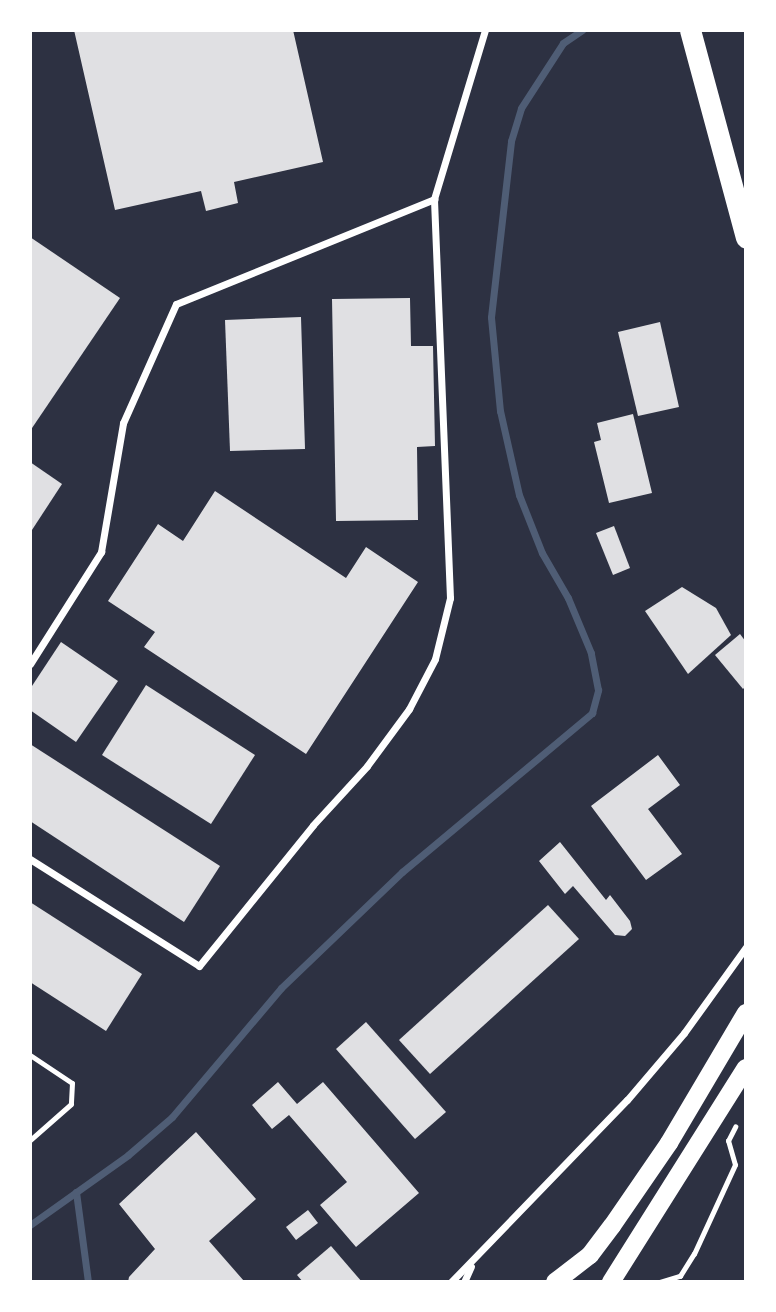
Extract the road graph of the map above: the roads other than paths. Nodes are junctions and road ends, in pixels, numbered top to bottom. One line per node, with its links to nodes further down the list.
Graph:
1 (485, 30): 3 (street)
2 (690, 30): 4 (highway)
3 (434, 199): 5 (street); 6 (street)
4 (746, 238)
5 (30, 664)
6 (30, 859)
7 (746, 947): 12 (street)
8 (746, 1013): 15 (main road)
9 (30, 1055): 11 (lane)
10 (746, 1068): 16 (main road)
11 (30, 1140)
12 (472, 1262): 13 (street); 14 (street)
13 (451, 1282)
14 (464, 1282)
15 (555, 1282)
16 (611, 1282)

